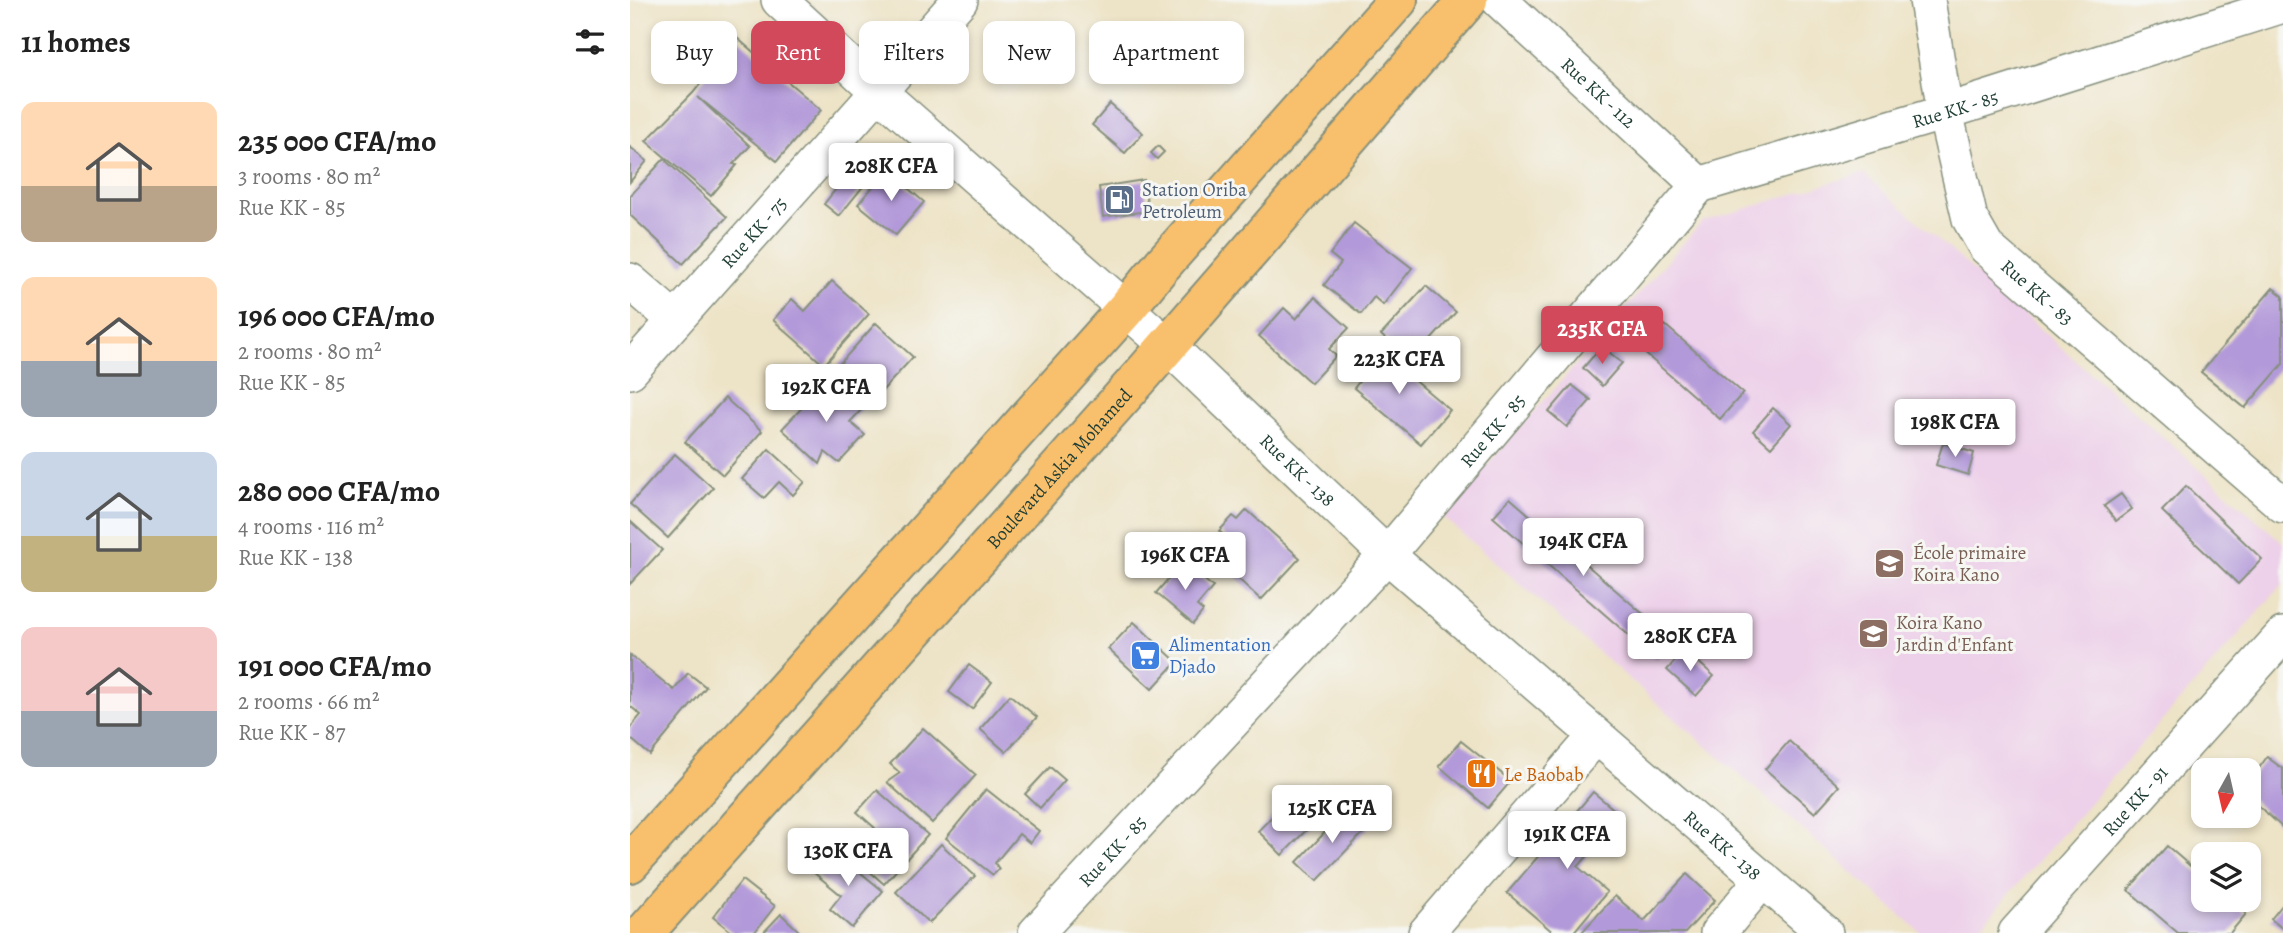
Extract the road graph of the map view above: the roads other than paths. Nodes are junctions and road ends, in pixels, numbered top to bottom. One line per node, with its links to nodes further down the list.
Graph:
1 (779, 0): 8 (street, Rue KK - 138)
2 (960, 0): 8 (street, Rue KK - 75)
3 (1398, 0): 12 (main road)
4 (1468, 0): 14 (main road, Boulevard Askia Mohamed)
5 (1499, 0): 10 (street, Rue KK - 112)
6 (1927, 0): 9 (street, Rue KK - 83)
7 (2283, 5): 9 (street, Rue KK - 85)
8 (878, 92): 12 (street, Rue KK - 138); 13 (street, Rue KK - 75)
9 (1945, 112): 10 (street, Rue KK - 85); 16 (street, Rue KK - 83)
10 (1699, 185): 17 (street, Rue KK - 85)
11 (630, 281): 13 (street)
12 (1125, 310): 14 (street, Rue KK - 138); 20 (main road)
13 (675, 320): 15 (street, Rue KK - 75)
14 (1167, 345): 17 (street, Rue KK - 138); 23 (main road, Boulevard Askia Mohamed)
15 (630, 371)
16 (2283, 505)
17 (1387, 555): 19 (street, Rue KK - 138); 22 (street, Rue KK - 85)
18 (2283, 635): 27 (street, Rue KK - 91)
19 (1596, 736): 21 (street, Rue KK - 138); 24 (street)
20 (630, 863)
21 (1763, 879): 25 (street); 26 (street, Rue KK - 138)
22 (1053, 927)
23 (645, 933)
24 (1426, 933)
25 (1718, 933)
26 (1825, 933)
27 (2016, 933)

